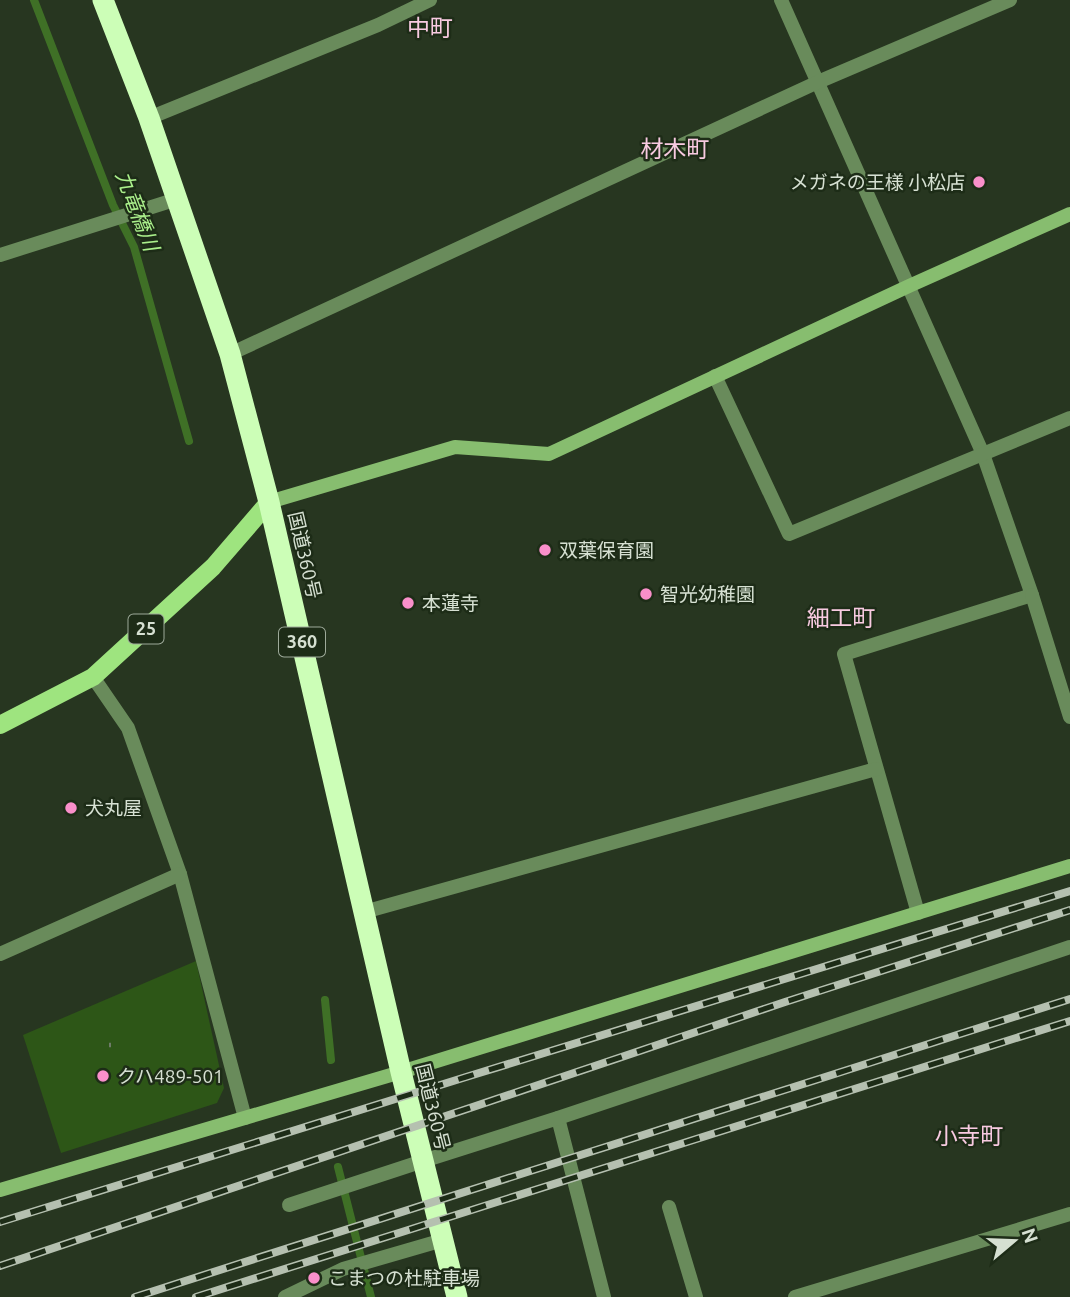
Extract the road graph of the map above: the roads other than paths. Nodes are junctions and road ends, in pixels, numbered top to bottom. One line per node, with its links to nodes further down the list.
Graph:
1 (103, 0): 6 (highway, 国道360号 / 360)
2 (430, 0): 6 (street)
3 (781, 0): 5 (street)
4 (1010, 0): 5 (street)
5 (818, 82): 10 (street); 11 (street)
6 (149, 118): 7 (highway, 国道360号 / 360)
7 (177, 199): 9 (street); 11 (highway, 国道360号 / 360)
8 (1070, 214): 10 (street)
9 (0, 255)
10 (909, 286): 12 (street); 14 (street)
11 (230, 354): 15 (highway, 国道360号 / 360)
12 (715, 376): 14 (street); 15 (street)
13 (1070, 418): 14 (street)
14 (983, 454): 16 (street)
15 (270, 502): 17 (main road, 25); 23 (highway, 国道360号 / 360)
16 (1032, 595): 18 (street); 20 (street)
17 (93, 677): 19 (main road, 25); 22 (street)
18 (1070, 717)
19 (0, 724)
20 (876, 769): 23 (street); 24 (street)
21 (1070, 866): 24 (street)
22 (180, 874): 26 (street); 28 (street)
23 (364, 912): 27 (highway, 国道360号 / 360)
24 (918, 913): 27 (street)
25 (1070, 947): 29 (street)
26 (0, 954)
27 (401, 1072): 28 (street); 30 (highway, 国道360号 / 360)
28 (245, 1118): 31 (street)
29 (558, 1118): 30 (street); 38 (street)
30 (423, 1161): 32 (street); 35 (highway, 国道360号 / 360)
31 (0, 1190)
32 (289, 1205)
33 (669, 1208): 39 (street)
34 (1070, 1214): 40 (street)
35 (443, 1240): 36 (street); 37 (highway, 国道360号 / 360)
36 (285, 1297)
37 (457, 1297)
38 (604, 1297)
39 (696, 1297)
40 (795, 1297)

